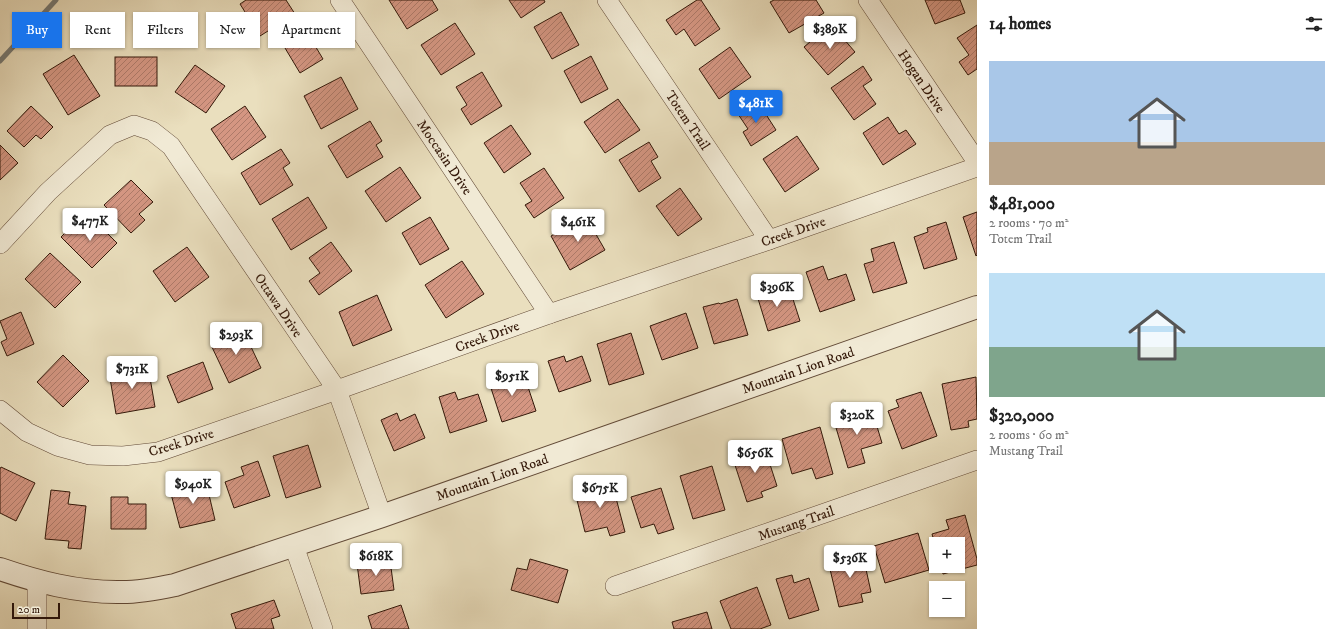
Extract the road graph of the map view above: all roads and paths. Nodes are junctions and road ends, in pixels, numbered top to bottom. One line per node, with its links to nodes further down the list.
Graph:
1 (340, 0): 9 (street, Moccasin Drive)
2 (607, 0): 6 (street, Totem Trail)
3 (868, 0): 4 (street, Hogan Drive)
4 (977, 162)
5 (977, 167): 6 (street, Creek Drive)
6 (769, 240): 9 (street, Creek Drive)
7 (0, 244): 10 (street, Ottawa Drive)
8 (977, 307): 13 (street, Mountain Lion Road)
9 (549, 314): 10 (street, Creek Drive)
10 (337, 390): 11 (street, Creek Drive); 13 (street, Ottawa Drive)
11 (0, 410)
12 (977, 460): 17 (street, Mustang Trail)
13 (382, 516): 14 (street, Mountain Lion Road)
14 (294, 546): 16 (street, Mountain Lion Road); 19 (street)
15 (0, 569): 16 (street, Mountain Lion Road)
16 (36, 581): 18 (street)
17 (615, 586)
18 (37, 629)
19 (323, 629)

